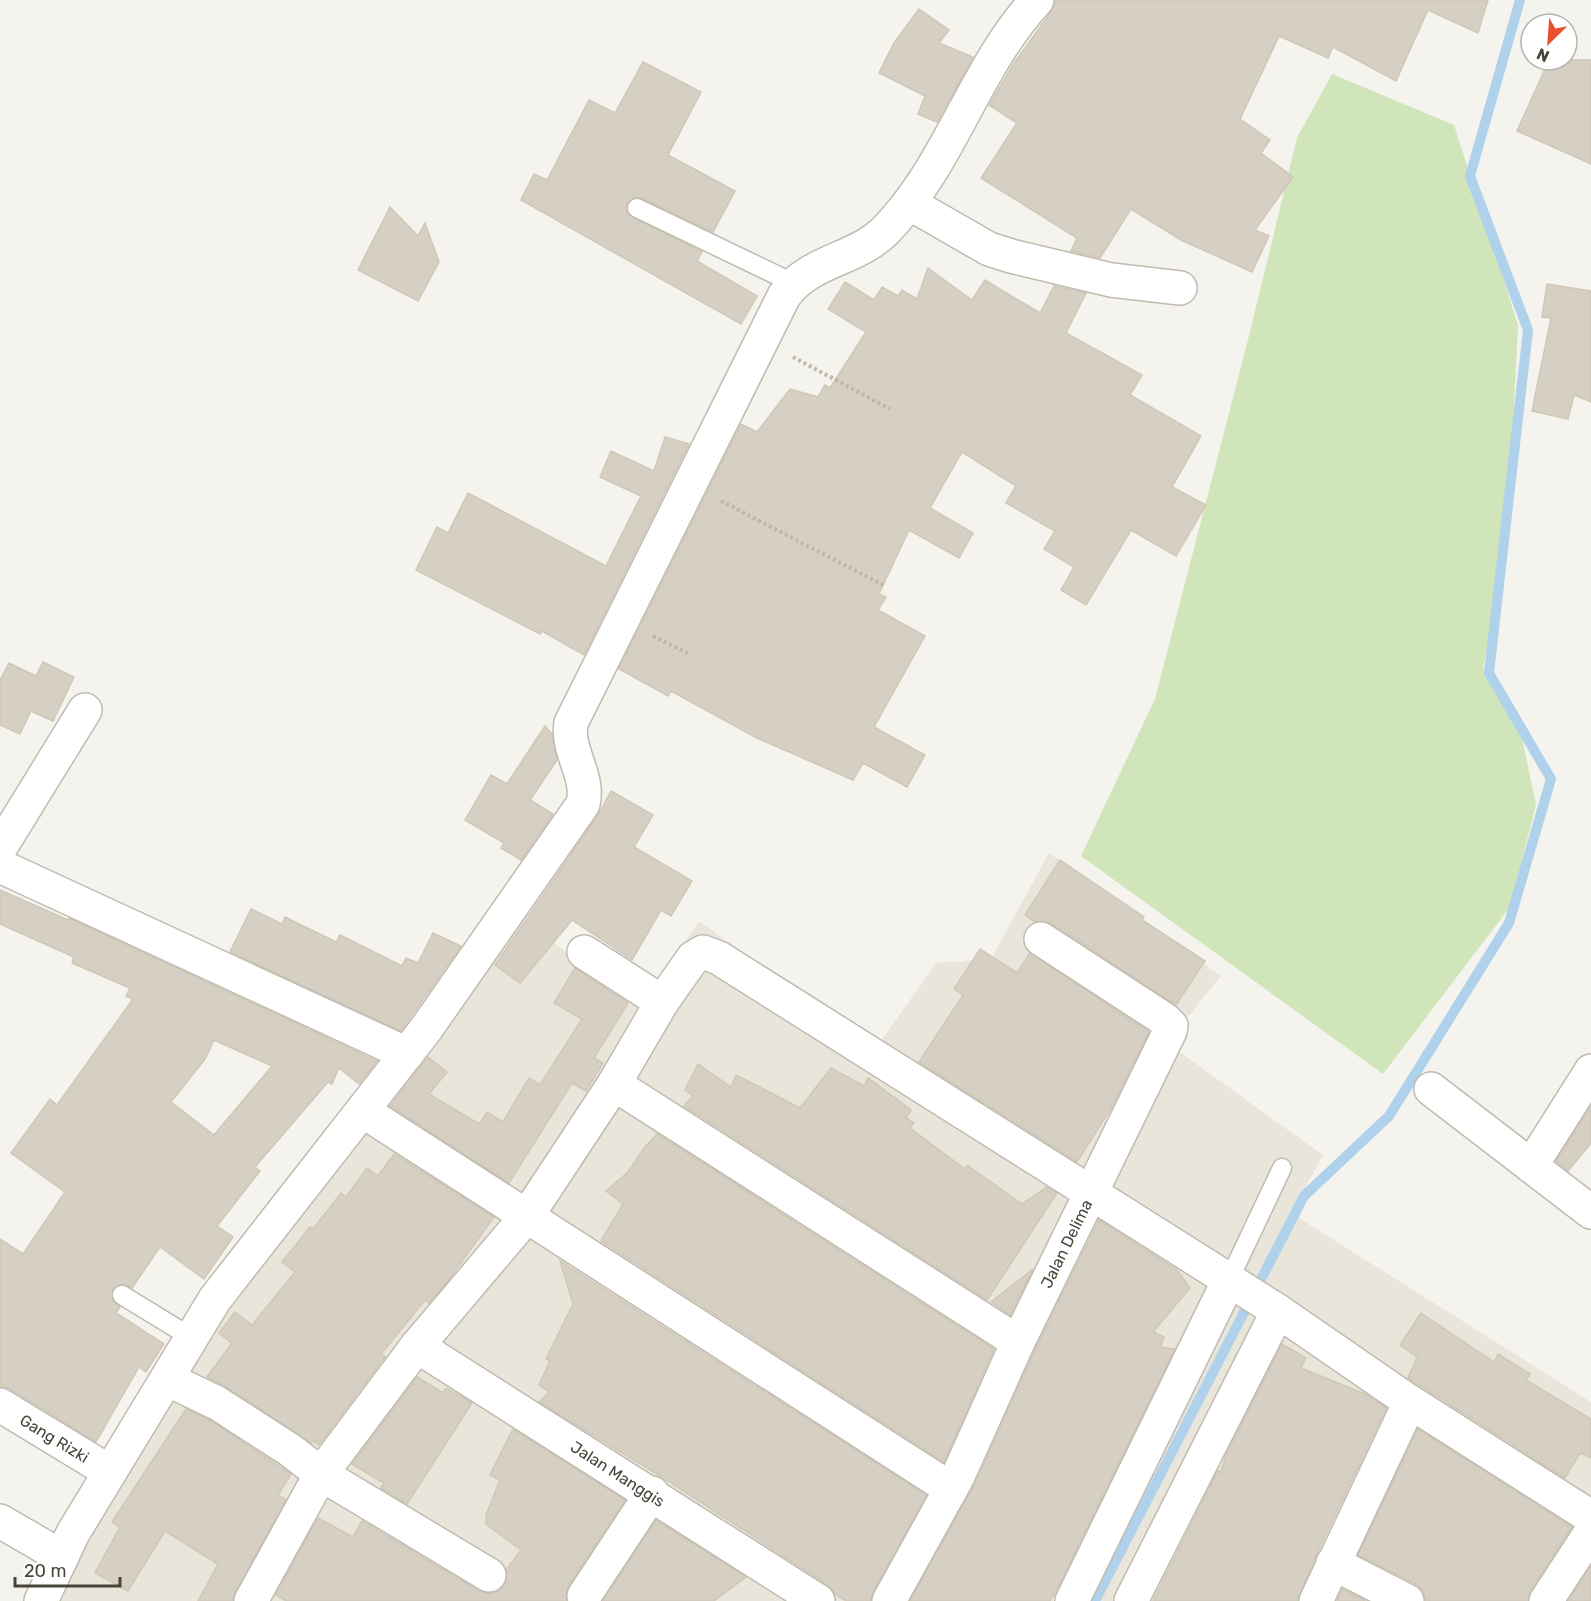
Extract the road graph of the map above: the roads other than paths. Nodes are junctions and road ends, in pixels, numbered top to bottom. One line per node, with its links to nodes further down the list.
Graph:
1 (1036, 0): 2 (street)
2 (909, 203): 4 (street); 5 (street)
3 (637, 208): 4 (lane)
4 (793, 283): 12 (street)
5 (1180, 288)
6 (85, 710): 7 (street)
7 (0, 848)
8 (0, 866): 12 (street)
9 (1041, 939): 19 (street, Jalan Delima)
10 (584, 952): 11 (street)
11 (662, 1002): 14 (street); 19 (street)
12 (407, 1053): 16 (street)
13 (1591, 1071): 17 (street)
14 (614, 1084): 21 (street); 26 (street)
15 (1431, 1089): 17 (street)
16 (363, 1111): 21 (street); 25 (street)
17 (1531, 1166): 20 (street)
18 (1281, 1168): 22 (lane)
19 (1089, 1194): 22 (street); 26 (street, Jalan Delima)
20 (1591, 1212)
21 (527, 1216): 27 (street); 33 (street)
22 (1231, 1281): 24 (street); 46 (street)
23 (122, 1295): 25 (lane)
24 (1272, 1307): 29 (street); 47 (street)
25 (192, 1338): 28 (street)
26 (1018, 1342): 33 (street, Jalan Delima)
27 (417, 1346): 32 (street); 34 (street, Jalan Manggis)
28 (167, 1379): 31 (street); 32 (street)
29 (1410, 1402): 35 (street); 39 (street)
30 (0, 1405): 31 (street, Gang Rizki)
31 (110, 1472): 38 (street)
32 (321, 1474): 40 (street); 43 (street)
33 (951, 1489): 45 (street, Jalan Delima)
34 (652, 1493): 41 (street); 44 (street, Jalan Manggis)
35 (1591, 1517)
36 (0, 1521): 38 (street)
37 (1591, 1532): 50 (street)
38 (62, 1557): 42 (street)
39 (1333, 1563): 48 (street); 49 (street)
40 (489, 1575)
41 (584, 1596)
42 (41, 1601)
43 (251, 1601)
44 (818, 1601)
45 (889, 1601)
46 (1072, 1601)
47 (1131, 1601)
48 (1316, 1601)
49 (1407, 1601)
50 (1546, 1601)

